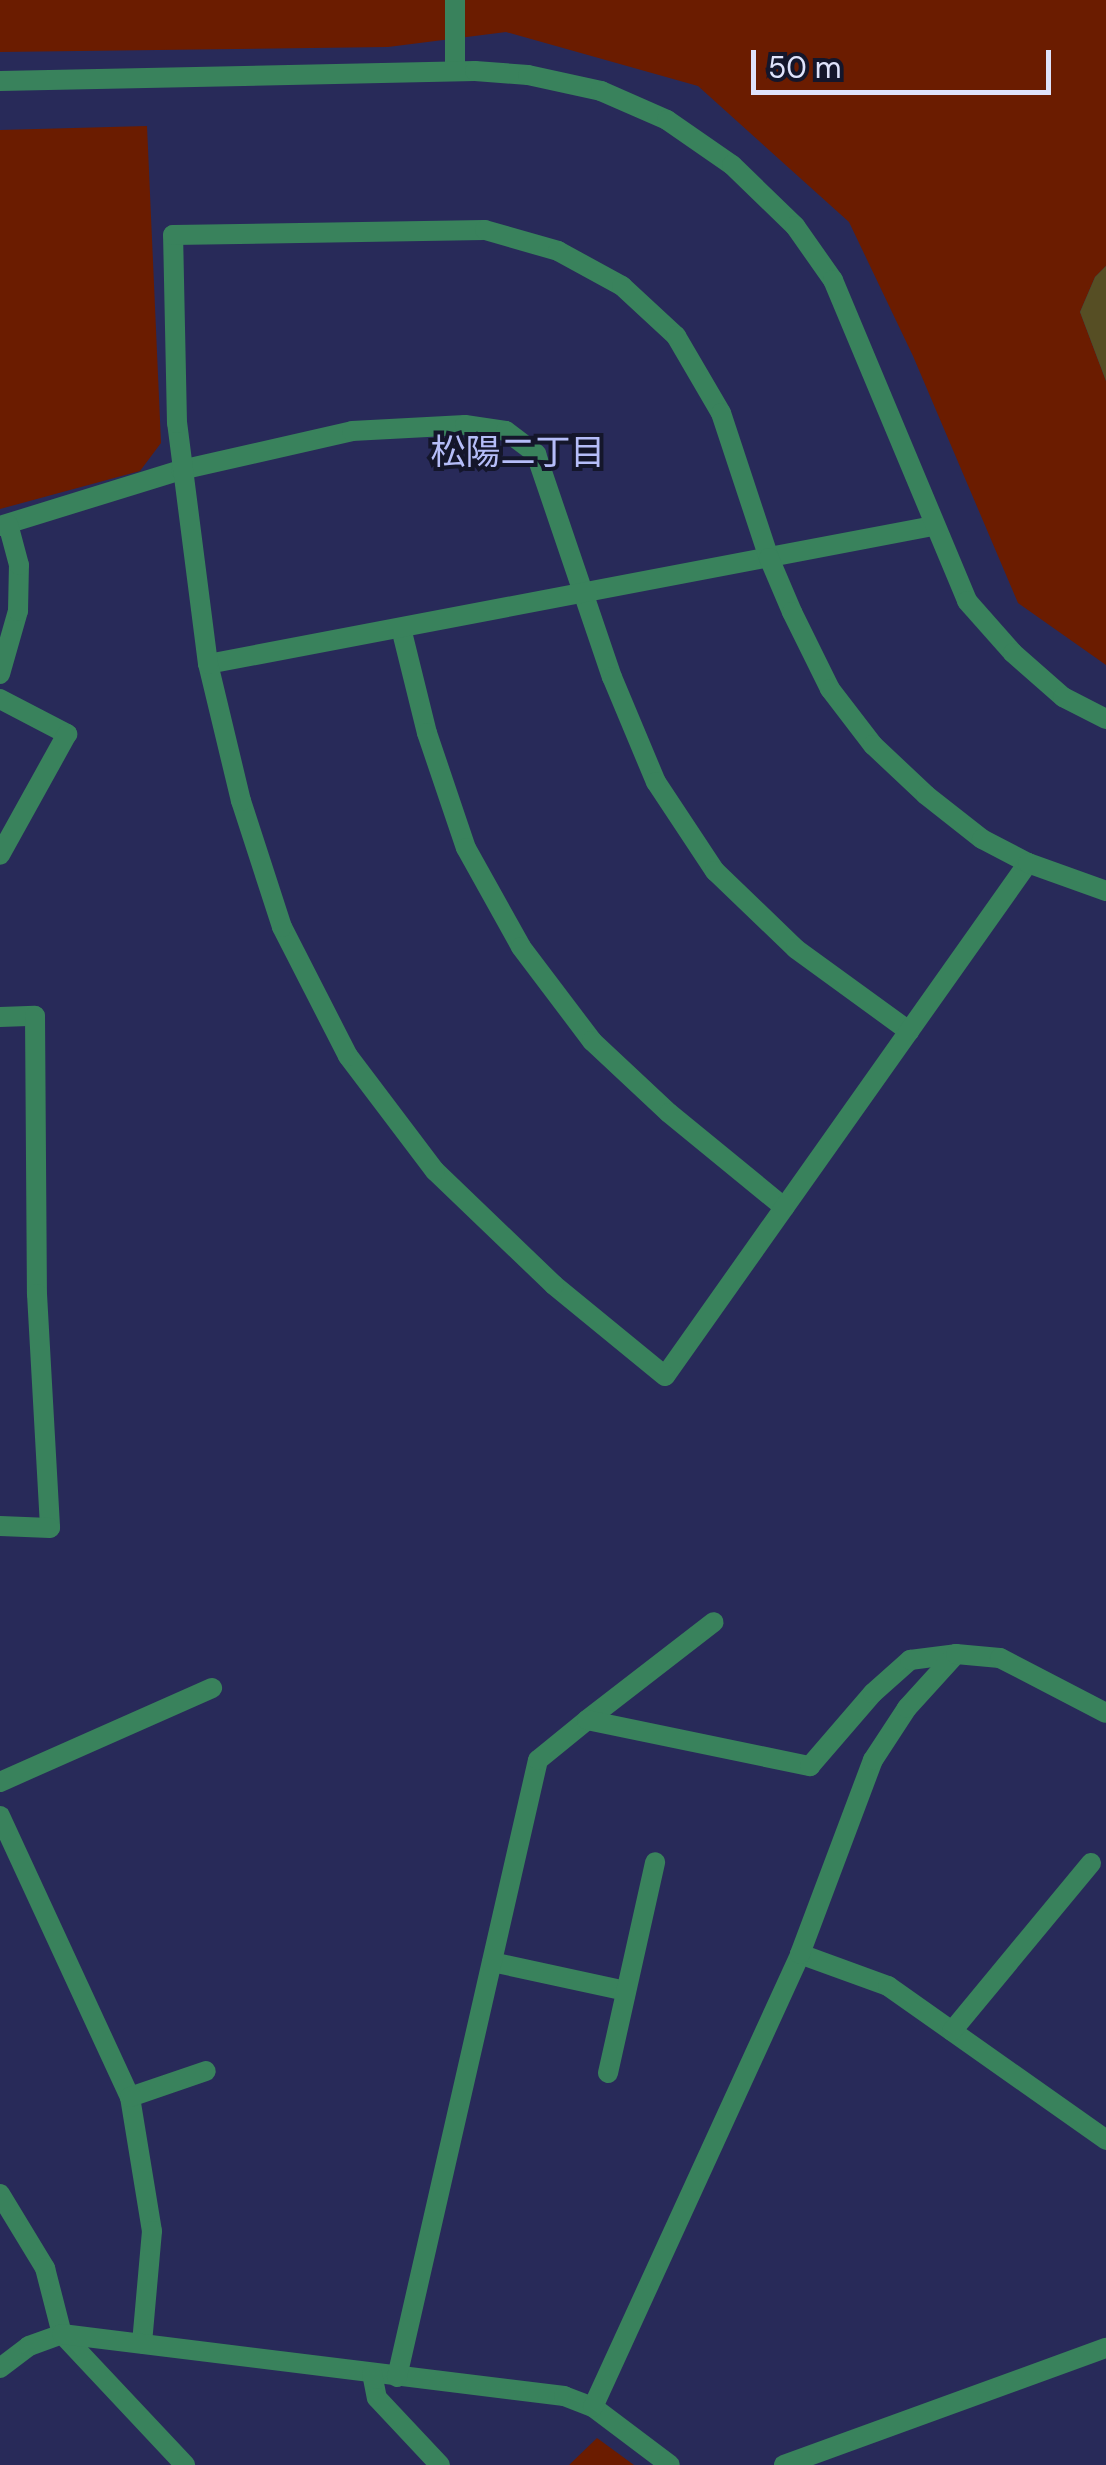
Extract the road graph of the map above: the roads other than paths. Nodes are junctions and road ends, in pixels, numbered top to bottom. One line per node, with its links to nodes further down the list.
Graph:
1 (455, 0): 2 (street)
2 (455, 71): 3 (street); 6 (street)
3 (0, 80)
4 (181, 470): 5 (street); 7 (street); 8 (street); 10 (street)
5 (4, 525): 11 (street)
6 (933, 526): 7 (street); 13 (street)
7 (768, 558): 8 (street); 15 (street)
8 (586, 593): 9 (street); 18 (street)
9 (401, 628): 10 (street); 19 (street)
10 (208, 664): 19 (street)
11 (0, 674)
12 (0, 699): 14 (street)
13 (1106, 719)
14 (0, 855)
15 (1028, 863): 16 (street); 18 (street)
16 (1106, 890)
17 (0, 1017): 20 (street)
18 (909, 1030): 19 (street)
19 (784, 1207)
20 (0, 1526)
21 (714, 1622): 25 (street)
22 (956, 1654): 24 (street); 25 (street); 30 (street)
23 (212, 1688): 26 (street)
24 (1106, 1712)
25 (587, 1720): 31 (street)
26 (0, 1782)
27 (0, 1816): 36 (street)
28 (655, 1862): 32 (street)
29 (1091, 1864): 33 (street)
30 (800, 1954): 33 (street); 45 (street)
31 (492, 1962): 32 (street); 44 (street)
32 (626, 1991): 35 (street)
33 (952, 2031): 37 (street)
34 (206, 2071): 36 (street)
35 (608, 2074)
36 (130, 2097): 40 (street)
37 (1106, 2140)
38 (0, 2194): 39 (street)
39 (62, 2334): 40 (street); 42 (street); 46 (street)
40 (142, 2344): 43 (street)
41 (1106, 2348): 49 (street)
42 (0, 2368)
43 (372, 2374): 44 (street); 47 (street)
44 (397, 2377): 45 (street)
45 (593, 2407): 48 (street)
46 (185, 2465)
47 (440, 2465)
48 (670, 2465)
49 (784, 2465)

